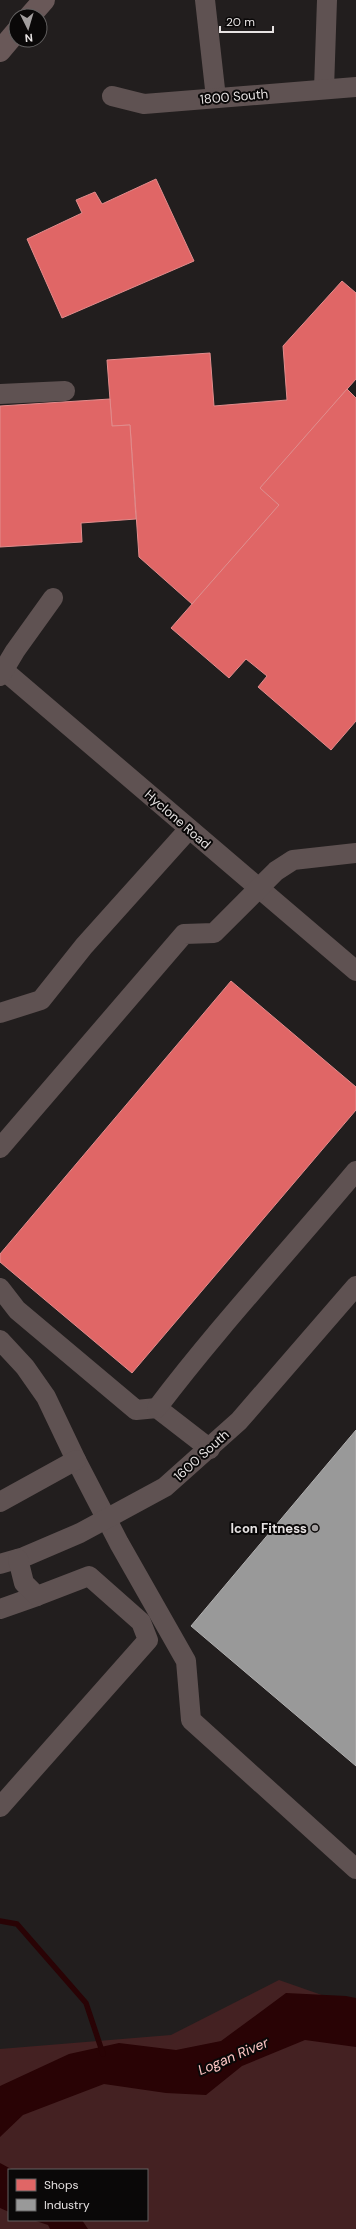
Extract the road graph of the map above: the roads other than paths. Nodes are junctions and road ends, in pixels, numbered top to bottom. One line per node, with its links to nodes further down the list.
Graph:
1 (44, 0): 4 (highway)
2 (205, 0): 10 (street)
3 (327, 0): 8 (street)
4 (37, 8)
5 (8, 42): 6 (highway)
6 (0, 51)
7 (356, 87): 8 (street, 1800 South)
8 (324, 89): 10 (street, 1800 South)
9 (112, 96): 10 (street, 1800 South)
10 (216, 98)
11 (65, 391): 12 (street)
12 (0, 394)
13 (53, 598): 14 (street)
14 (1, 671): 15 (street, Hyclone Road)
15 (189, 829): 17 (street, Hyclone Road); 19 (street)
16 (356, 853): 17 (street)
17 (260, 888): 18 (street, Hyclone Road); 20 (street)
18 (356, 971)
19 (0, 1013)
20 (0, 1148)
21 (356, 1171): 25 (street)
22 (356, 1286): 26 (street, 1600 South)
23 (0, 1288): 25 (street)
24 (0, 1340): 27 (street)
25 (157, 1408): 26 (street)
26 (210, 1448): 29 (street, 1600 South)
27 (76, 1460): 28 (street); 29 (street)
28 (0, 1502)
29 (107, 1518): 30 (street, 1600 South); 34 (street)
30 (9, 1561): 31 (street)
31 (37, 1596): 32 (street); 33 (street)
32 (0, 1609)
33 (0, 1807)
34 (356, 1869)

